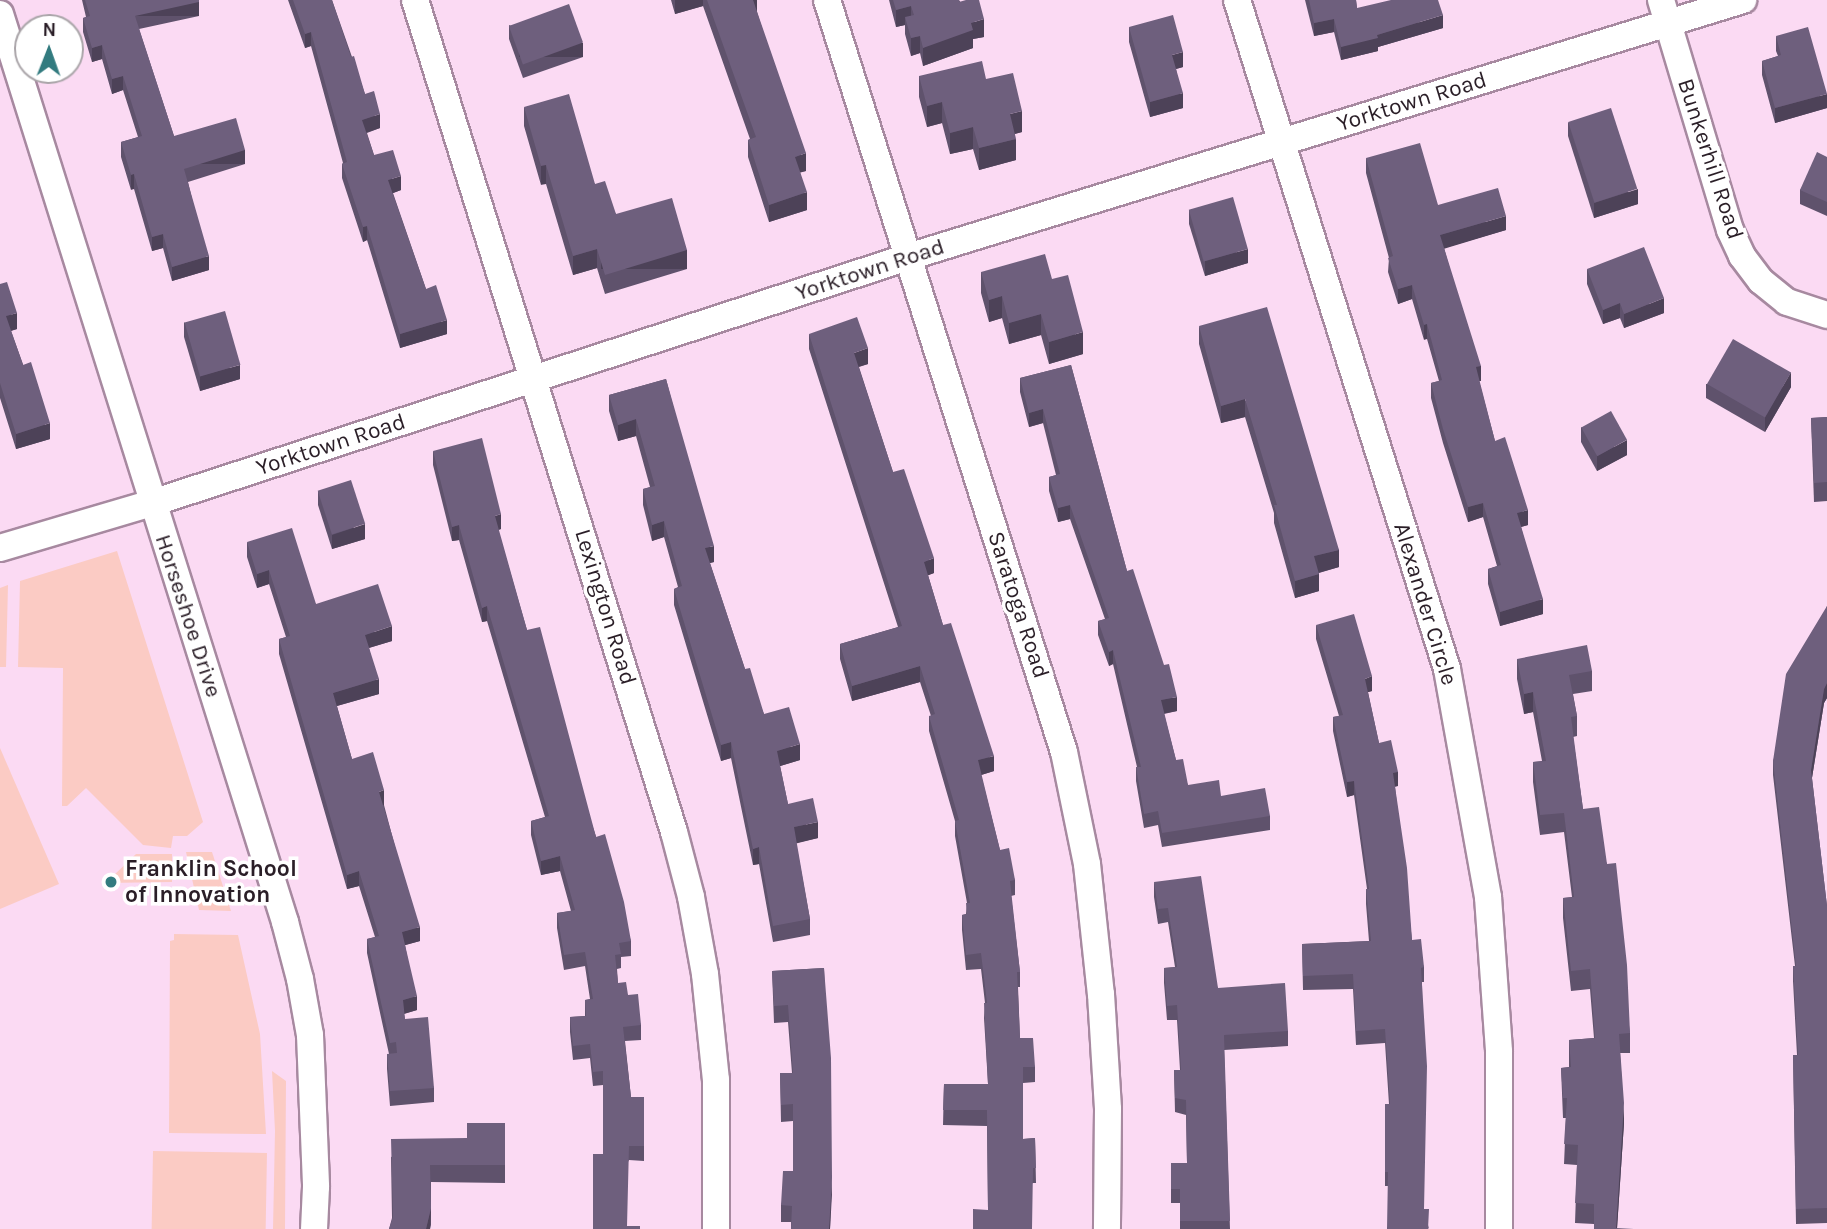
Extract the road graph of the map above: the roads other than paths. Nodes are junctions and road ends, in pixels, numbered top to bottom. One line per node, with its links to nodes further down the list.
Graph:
1 (415, 0): 10 (street, Lexington Road)
2 (827, 0): 8 (street, Saratoga Road)
3 (1237, 0): 7 (street, Alexander Circle)
4 (1744, 0): 5 (street, Yorktown Road)
5 (1664, 12): 7 (street, Yorktown Road); 9 (street, Bunkerhill Road)
6 (0, 14): 11 (street, Horseshoe Drive)
7 (1281, 142): 8 (street, Yorktown Road); 16 (street, Alexander Circle)
8 (908, 257): 10 (street, Yorktown Road); 15 (street, Saratoga Road)
9 (1827, 315)
10 (534, 379): 11 (street, Yorktown Road); 14 (street, Lexington Road)
11 (152, 503): 12 (street, Yorktown Road); 13 (street, Horseshoe Drive)
12 (0, 548)
13 (314, 1229)
14 (716, 1229)
15 (1107, 1229)
16 (1499, 1229)

